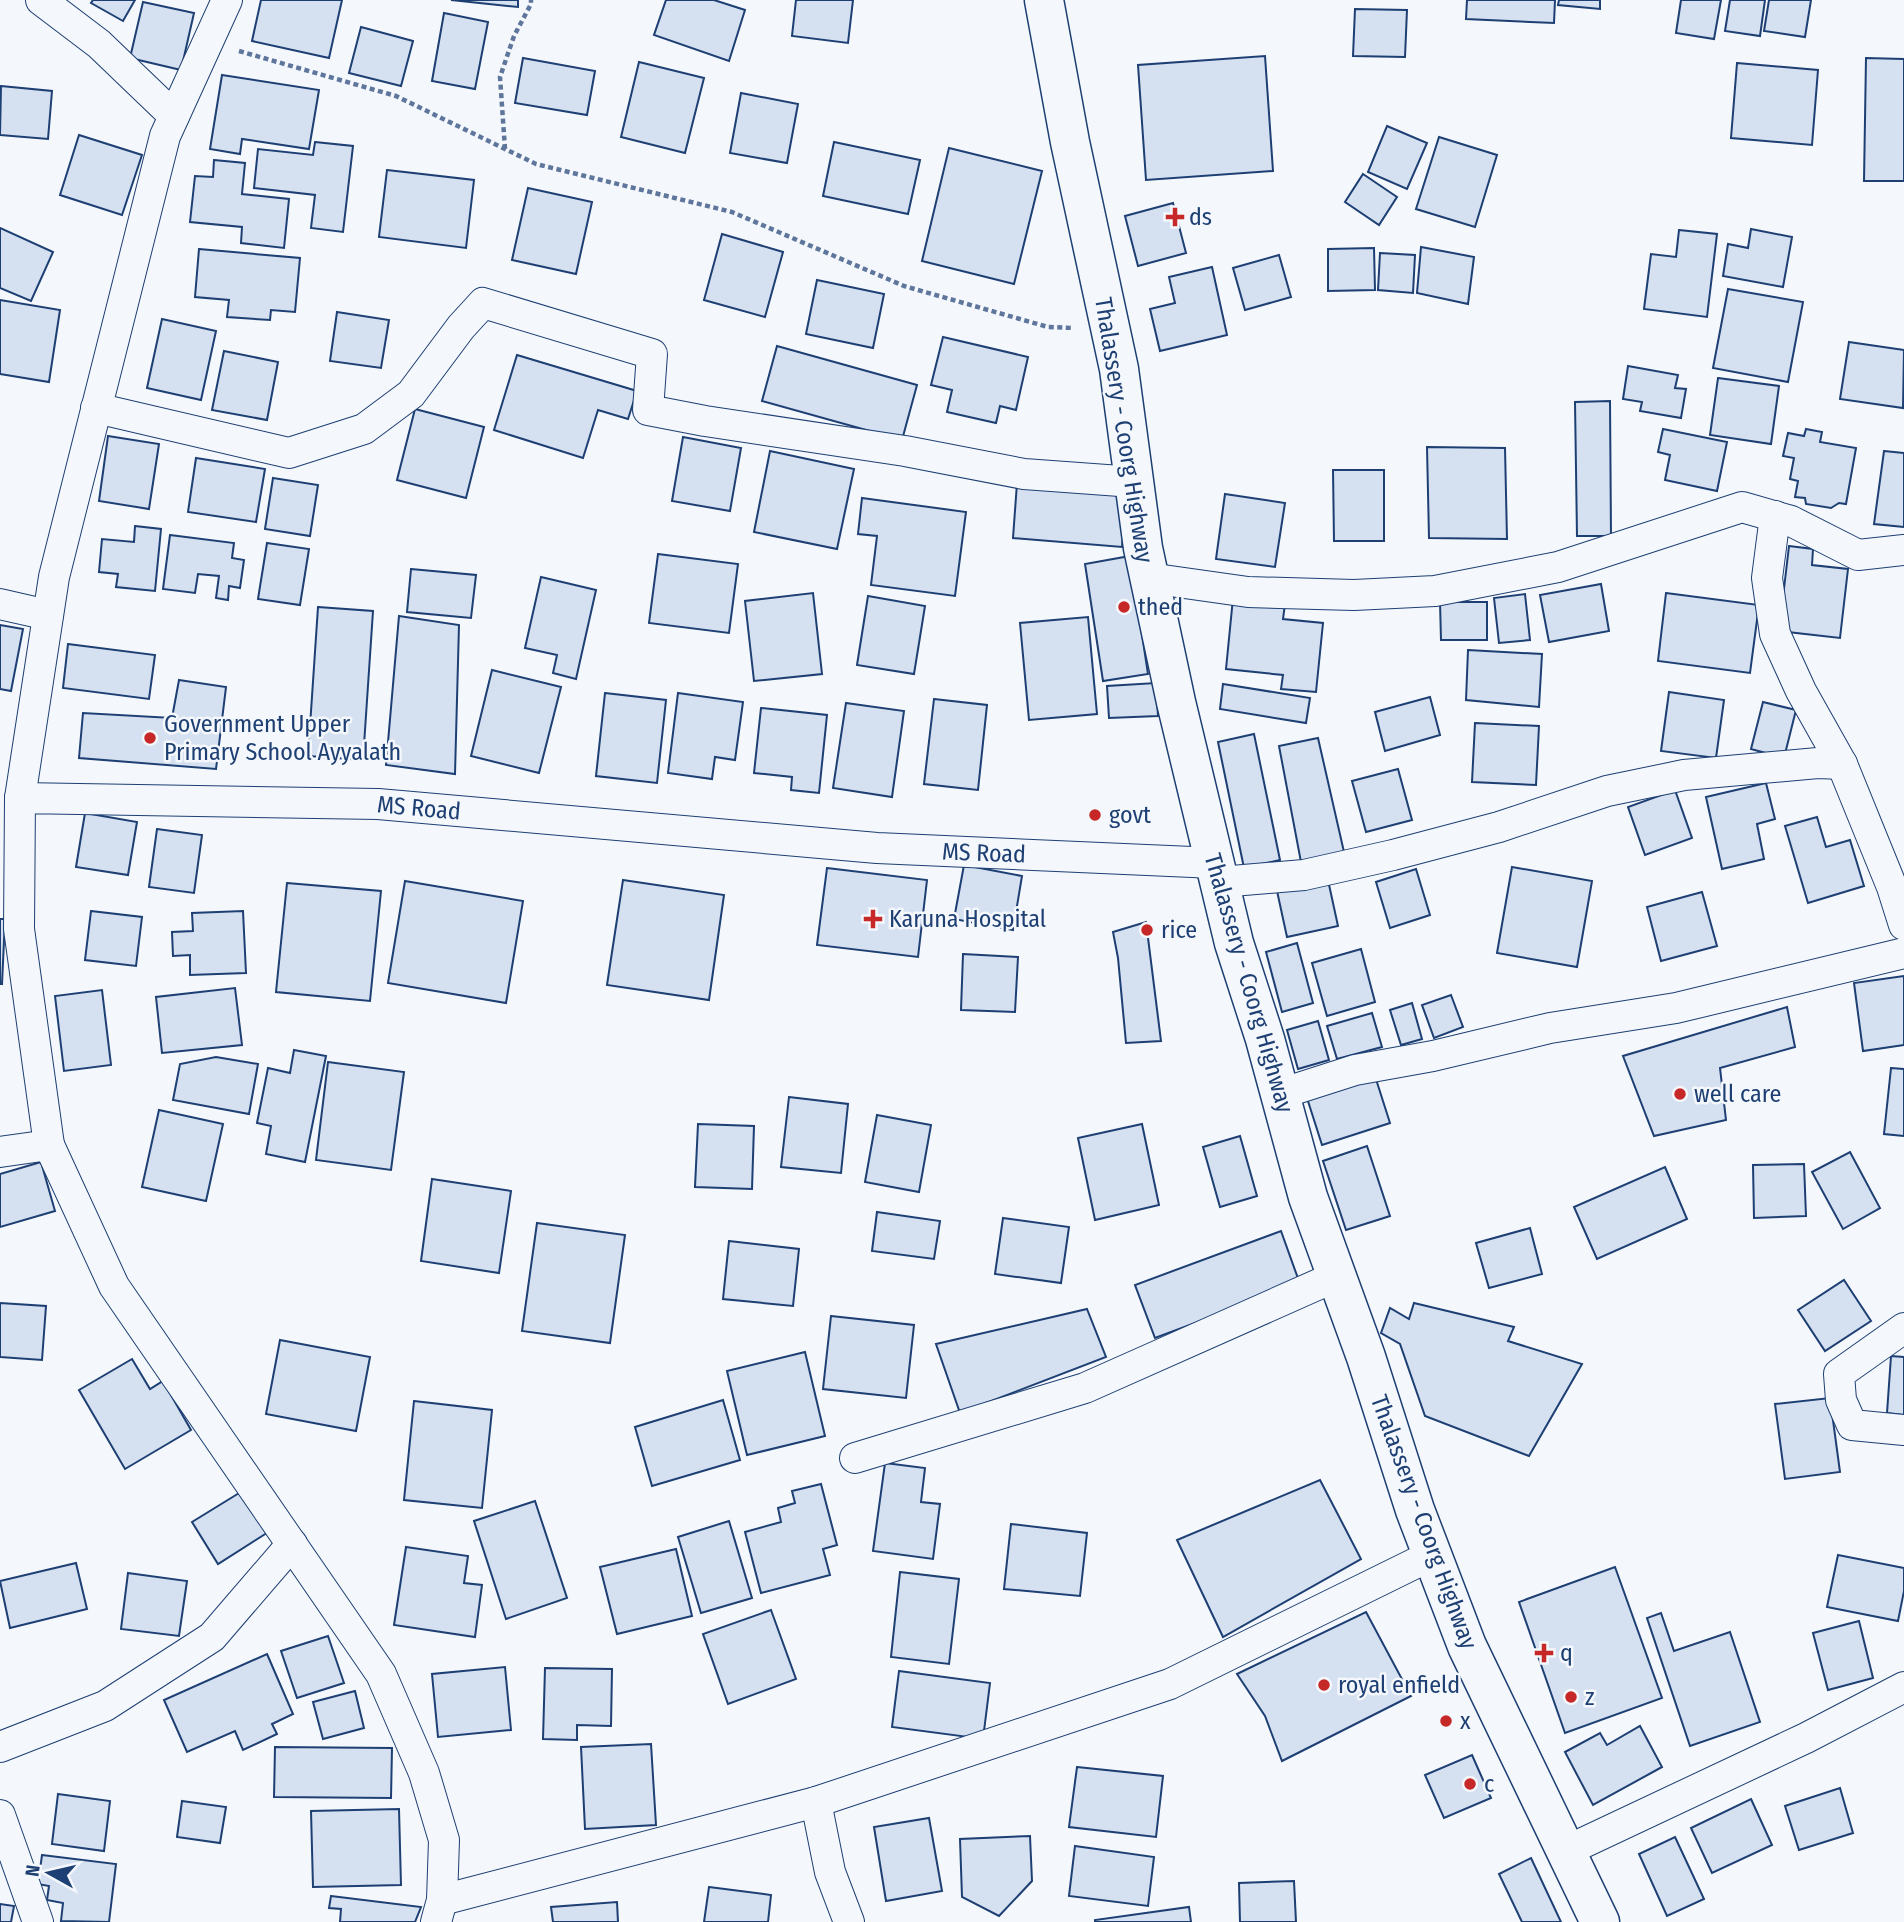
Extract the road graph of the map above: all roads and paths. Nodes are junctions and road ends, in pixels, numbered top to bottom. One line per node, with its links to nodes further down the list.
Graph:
1 (41, 0): 6 (street)
2 (226, 0): 5 (street)
3 (531, 0): 7 (path)
4 (1044, 0): 8 (main road, Thalassery - Coorg Highway)
5 (207, 42): 6 (street); 7 (path)
6 (174, 116): 9 (street)
7 (505, 149): 8 (path)
8 (1110, 330): 10 (main road, Thalassery - Coorg Highway)
9 (96, 408): 10 (street); 15 (street)
10 (1134, 482): 13 (main road, Thalassery - Coorg Highway)
11 (1775, 516): 12 (street); 13 (street); 16 (street)
12 (1904, 550)
13 (1149, 578): 18 (main road, Thalassery - Coorg Highway)
14 (0, 604): 15 (street)
15 (48, 615): 17 (street)
16 (1842, 764): 18 (street, MS Road); 19 (street)
17 (20, 798): 18 (street, MS Road); 22 (street)
18 (1217, 872): 21 (main road, Thalassery - Coorg Highway)
19 (1904, 925)
20 (1904, 953): 21 (street)
21 (1280, 1094): 24 (main road, Thalassery - Coorg Highway)
22 (49, 1145): 23 (street); 28 (street)
23 (0, 1152)
24 (1337, 1276): 27 (street); 29 (main road, Thalassery - Coorg Highway)
25 (1904, 1328): 26 (street)
26 (1904, 1430)
27 (855, 1458)
28 (292, 1544): 31 (street); 35 (street)
29 (1432, 1555): 32 (street); 34 (main road, Thalassery - Coorg Highway)
30 (1904, 1687): 34 (street)
31 (0, 1747)
32 (816, 1802): 35 (street); 37 (street)
33 (0, 1815): 36 (street)
34 (1566, 1851): 38 (main road, Thalassery - Coorg Highway)
35 (439, 1911)
36 (38, 1922)
37 (849, 1922)
38 (1600, 1922)

